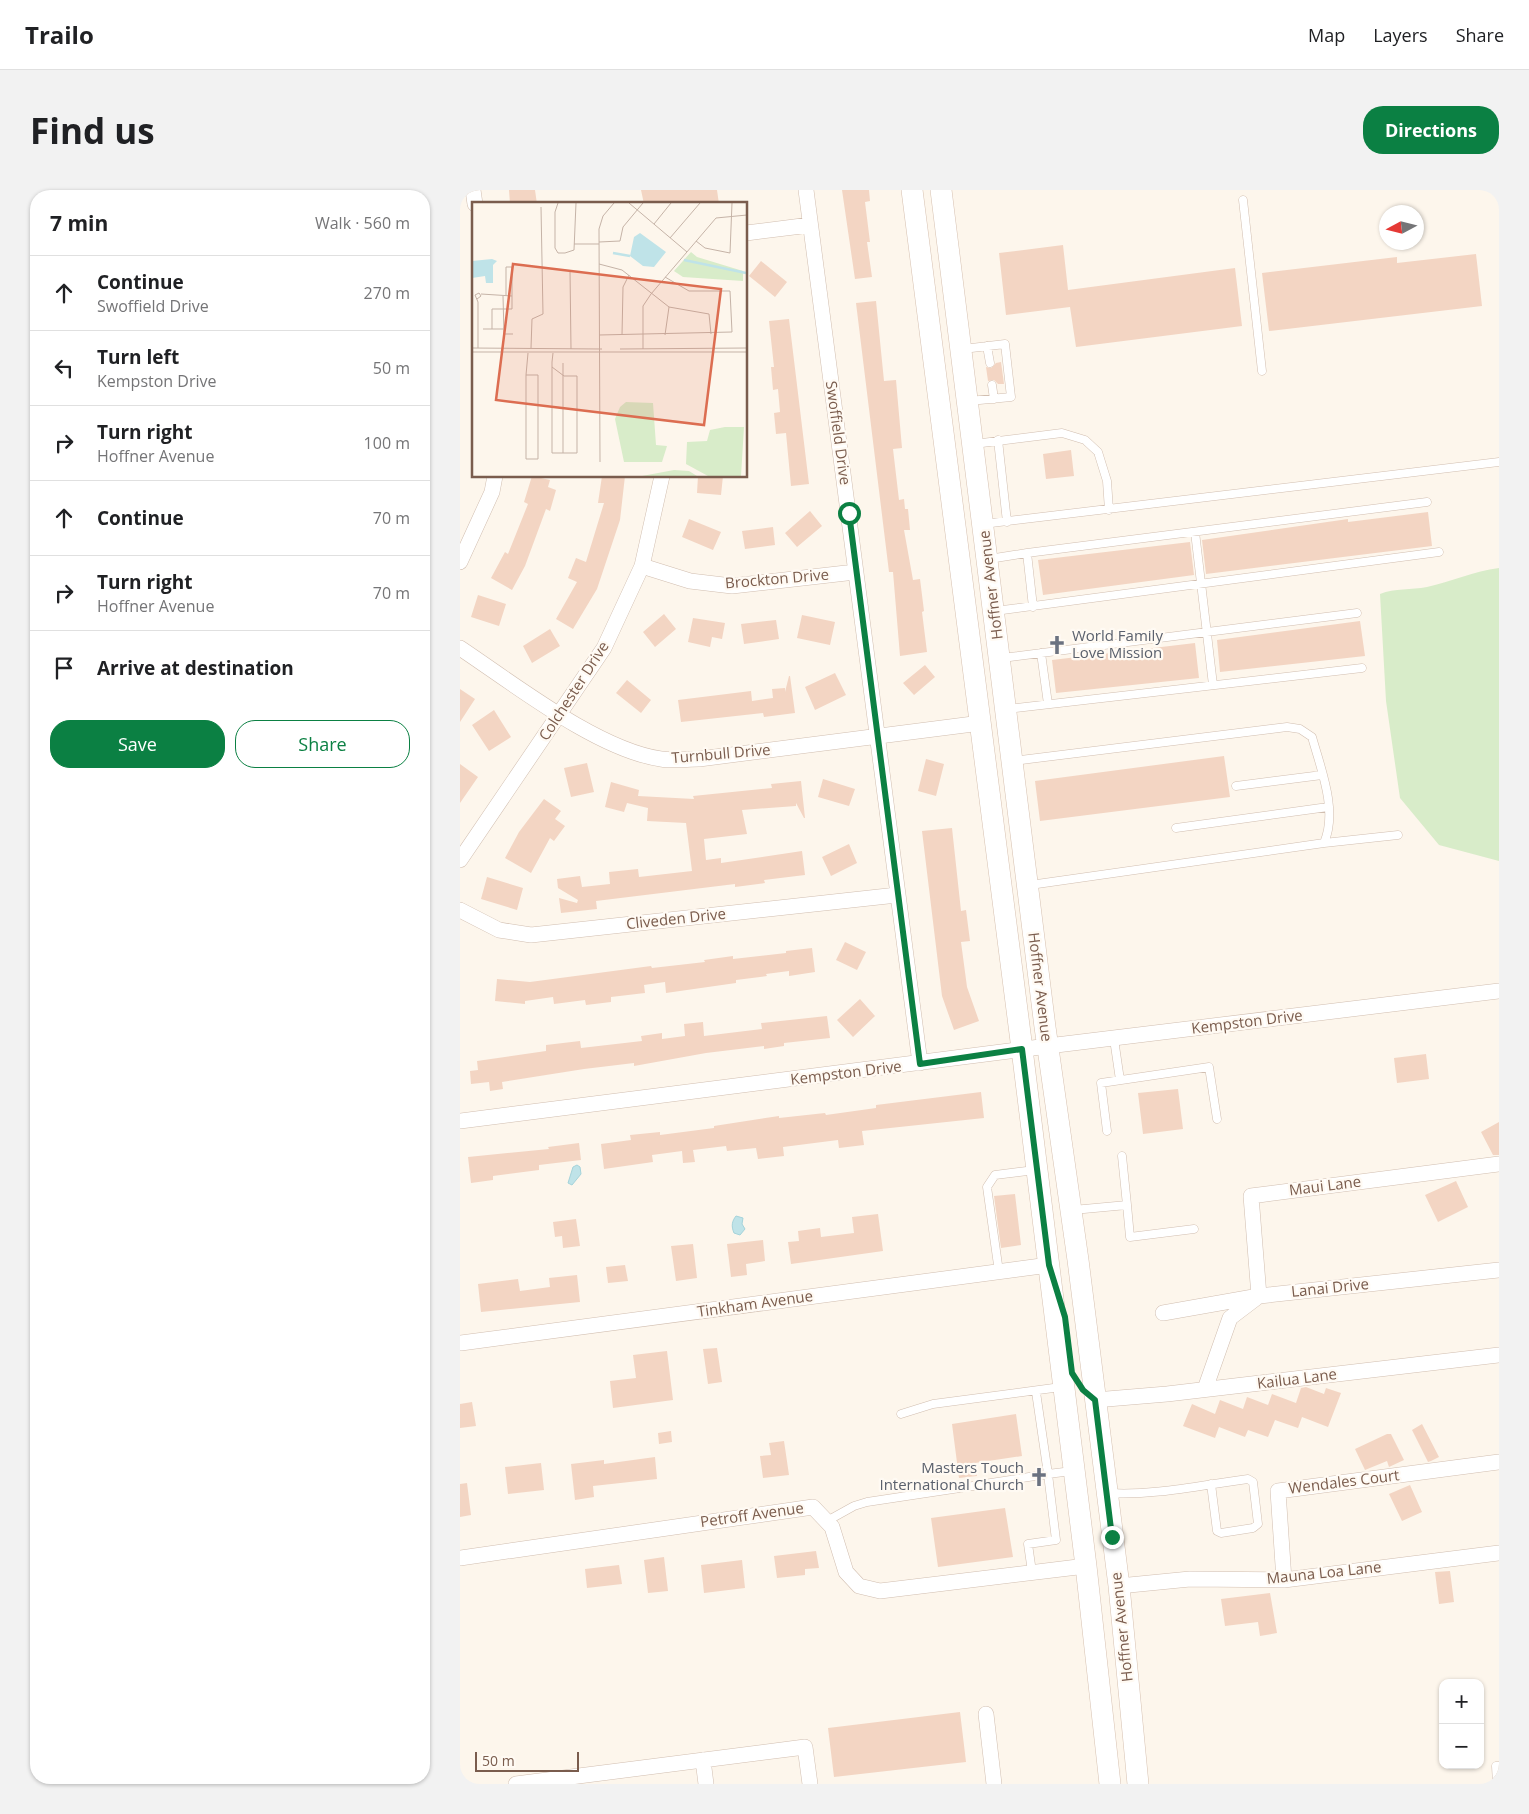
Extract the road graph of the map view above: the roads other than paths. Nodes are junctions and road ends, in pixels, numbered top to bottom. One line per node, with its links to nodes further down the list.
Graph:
1 (806, 190): 5 (street, Swoffield Drive)
2 (912, 190): 29 (main road, Hoffner Avenue)
3 (941, 190): 8 (main road, Hoffner Avenue)
4 (1243, 200): 10 (lane)
5 (810, 225): 6 (street); 30 (street, Swoffield Drive)
6 (748, 233)
7 (987, 346): 8 (lane); 9 (lane); 12 (lane)
8 (962, 350): 13 (main road, Hoffner Avenue)
9 (990, 363)
10 (1262, 371)
11 (992, 385): 12 (lane)
12 (994, 399): 13 (lane)
13 (968, 401): 15 (main road, Hoffner Avenue)
14 (998, 440): 15 (lane); 20 (lane); 21 (lane)
15 (974, 444): 22 (main road, Hoffner Avenue)
16 (1499, 462): 20 (lane)
17 (494, 478): 27 (street)
18 (662, 478): 28 (street, Colchester Drive)
19 (1427, 502): 23 (lane)
20 (1109, 510): 21 (lane)
21 (1007, 522): 22 (lane)
22 (983, 524): 26 (main road, Hoffner Avenue)
23 (1195, 532): 25 (lane); 31 (lane)
24 (1439, 552): 31 (lane)
25 (1026, 553): 26 (lane); 32 (lane)
26 (988, 559): 33 (main road, Hoffner Avenue)
27 (460, 562)
28 (642, 566): 30 (street, Brockton Drive); 43 (street, Colchester Drive)
29 (962, 569): 44 (main road, Hoffner Avenue); 46 (main road)
30 (855, 572): 45 (street, Swoffield Drive)
31 (1202, 584): 32 (lane); 35 (lane)
32 (1033, 606): 33 (lane)
33 (994, 612): 38 (main road, Hoffner Avenue)
34 (1357, 613): 35 (lane)
35 (1207, 632): 37 (lane); 40 (lane)
36 (460, 648): 43 (street, Turnbull Drive)
37 (1041, 653): 38 (lane); 41 (lane)
38 (1000, 658): 42 (main road, Hoffner Avenue)
39 (1362, 668): 40 (lane)
40 (1213, 685): 41 (lane)
41 (1048, 704): 42 (lane)
42 (1006, 709): 46 (main road, Hoffner Avenue)
43 (559, 714): 45 (street, Turnbull Drive); 53 (street, Colchester Drive)
44 (981, 723): 45 (street, Turnbull Drive); 60 (main road, Hoffner Avenue)
45 (876, 736): 55 (street, Swoffield Drive)
46 (1012, 756): 47 (lane); 54 (main road, Hoffner Avenue)
47 (1322, 775): 48 (lane); 49 (lane)
48 (1236, 786)
49 (1328, 807): 50 (lane); 52 (lane)
50 (1176, 828)
51 (1398, 835): 52 (lane)
52 (1324, 843): 54 (lane)
53 (460, 860)
54 (1028, 885): 59 (main road, Hoffner Avenue)
55 (897, 895): 56 (street, Cliveden Drive); 61 (street, Swoffield Drive)
56 (460, 910)
57 (1499, 991): 58 (street, Kempston Drive)
58 (1114, 1039): 59 (street, Kempston Drive); 62 (lane)
59 (1048, 1046): 60 (street, Kempston Drive); 70 (main road, Hoffner Avenue)
60 (1022, 1049): 61 (street, Kempston Drive); 68 (main road, Hoffner Avenue)
61 (920, 1064): 64 (street, Kempston Drive)
62 (1120, 1080): 63 (lane); 65 (lane)
63 (1217, 1119)
64 (460, 1121)
65 (1107, 1131)
66 (1122, 1156): 69 (lane)
67 (1499, 1164): 75 (street, Maui Lane)
68 (1037, 1169): 72 (main road, Hoffner Avenue); 74 (lane)
69 (1127, 1204): 70 (lane); 71 (lane)
70 (1071, 1211): 82 (main road, Hoffner Avenue)
71 (1194, 1229)
72 (1049, 1265): 74 (street, Tinkham Avenue); 79 (main road, Hoffner Avenue); 82 (main road)
73 (1499, 1270): 75 (street, Lanai Drive)
74 (999, 1272): 77 (street, Tinkham Avenue)
75 (1259, 1296): 76 (street, Lanai Drive); 80 (street)
76 (1163, 1313)
77 (462, 1344)
78 (1499, 1355): 80 (street, Kailua Lane)
79 (1063, 1387): 81 (lane); 85 (main road, Hoffner Avenue)
80 (1205, 1389): 82 (street, Kailua Lane)
81 (1036, 1392): 83 (lane); 86 (lane)
82 (1095, 1400): 88 (main road, Hoffner Avenue)
83 (901, 1414)
84 (1499, 1462): 94 (street, Wendales Court)
85 (1074, 1471): 86 (lane); 92 (main road, Hoffner Avenue)
86 (1048, 1474): 89 (lane); 93 (lane)
87 (1211, 1484): 87 (lane); 88 (lane)
88 (1106, 1492): 95 (main road, Hoffner Avenue)
89 (827, 1521): 91 (street, Petroff Avenue); 93 (street)
90 (1499, 1553): 94 (street, Mauna Loa Lane)
91 (460, 1558)
92 (1086, 1566): 93 (street); 97 (main road); 104 (main road, Hoffner Avenue)
93 (1032, 1572)
94 (1284, 1580): 95 (street, Mauna Loa Lane)
95 (1119, 1586): 97 (main road, Hoffner Avenue)
96 (986, 1714): 103 (street)
97 (1132, 1721): 105 (main road, Hoffner Avenue)
98 (703, 1760): 100 (street); 101 (street); 102 (street)
99 (1499, 1766): 106 (lane)
100 (516, 1784)
101 (706, 1784)
102 (810, 1784)
103 (994, 1784)
104 (1110, 1784)
105 (1138, 1784)
106 (1497, 1784)

